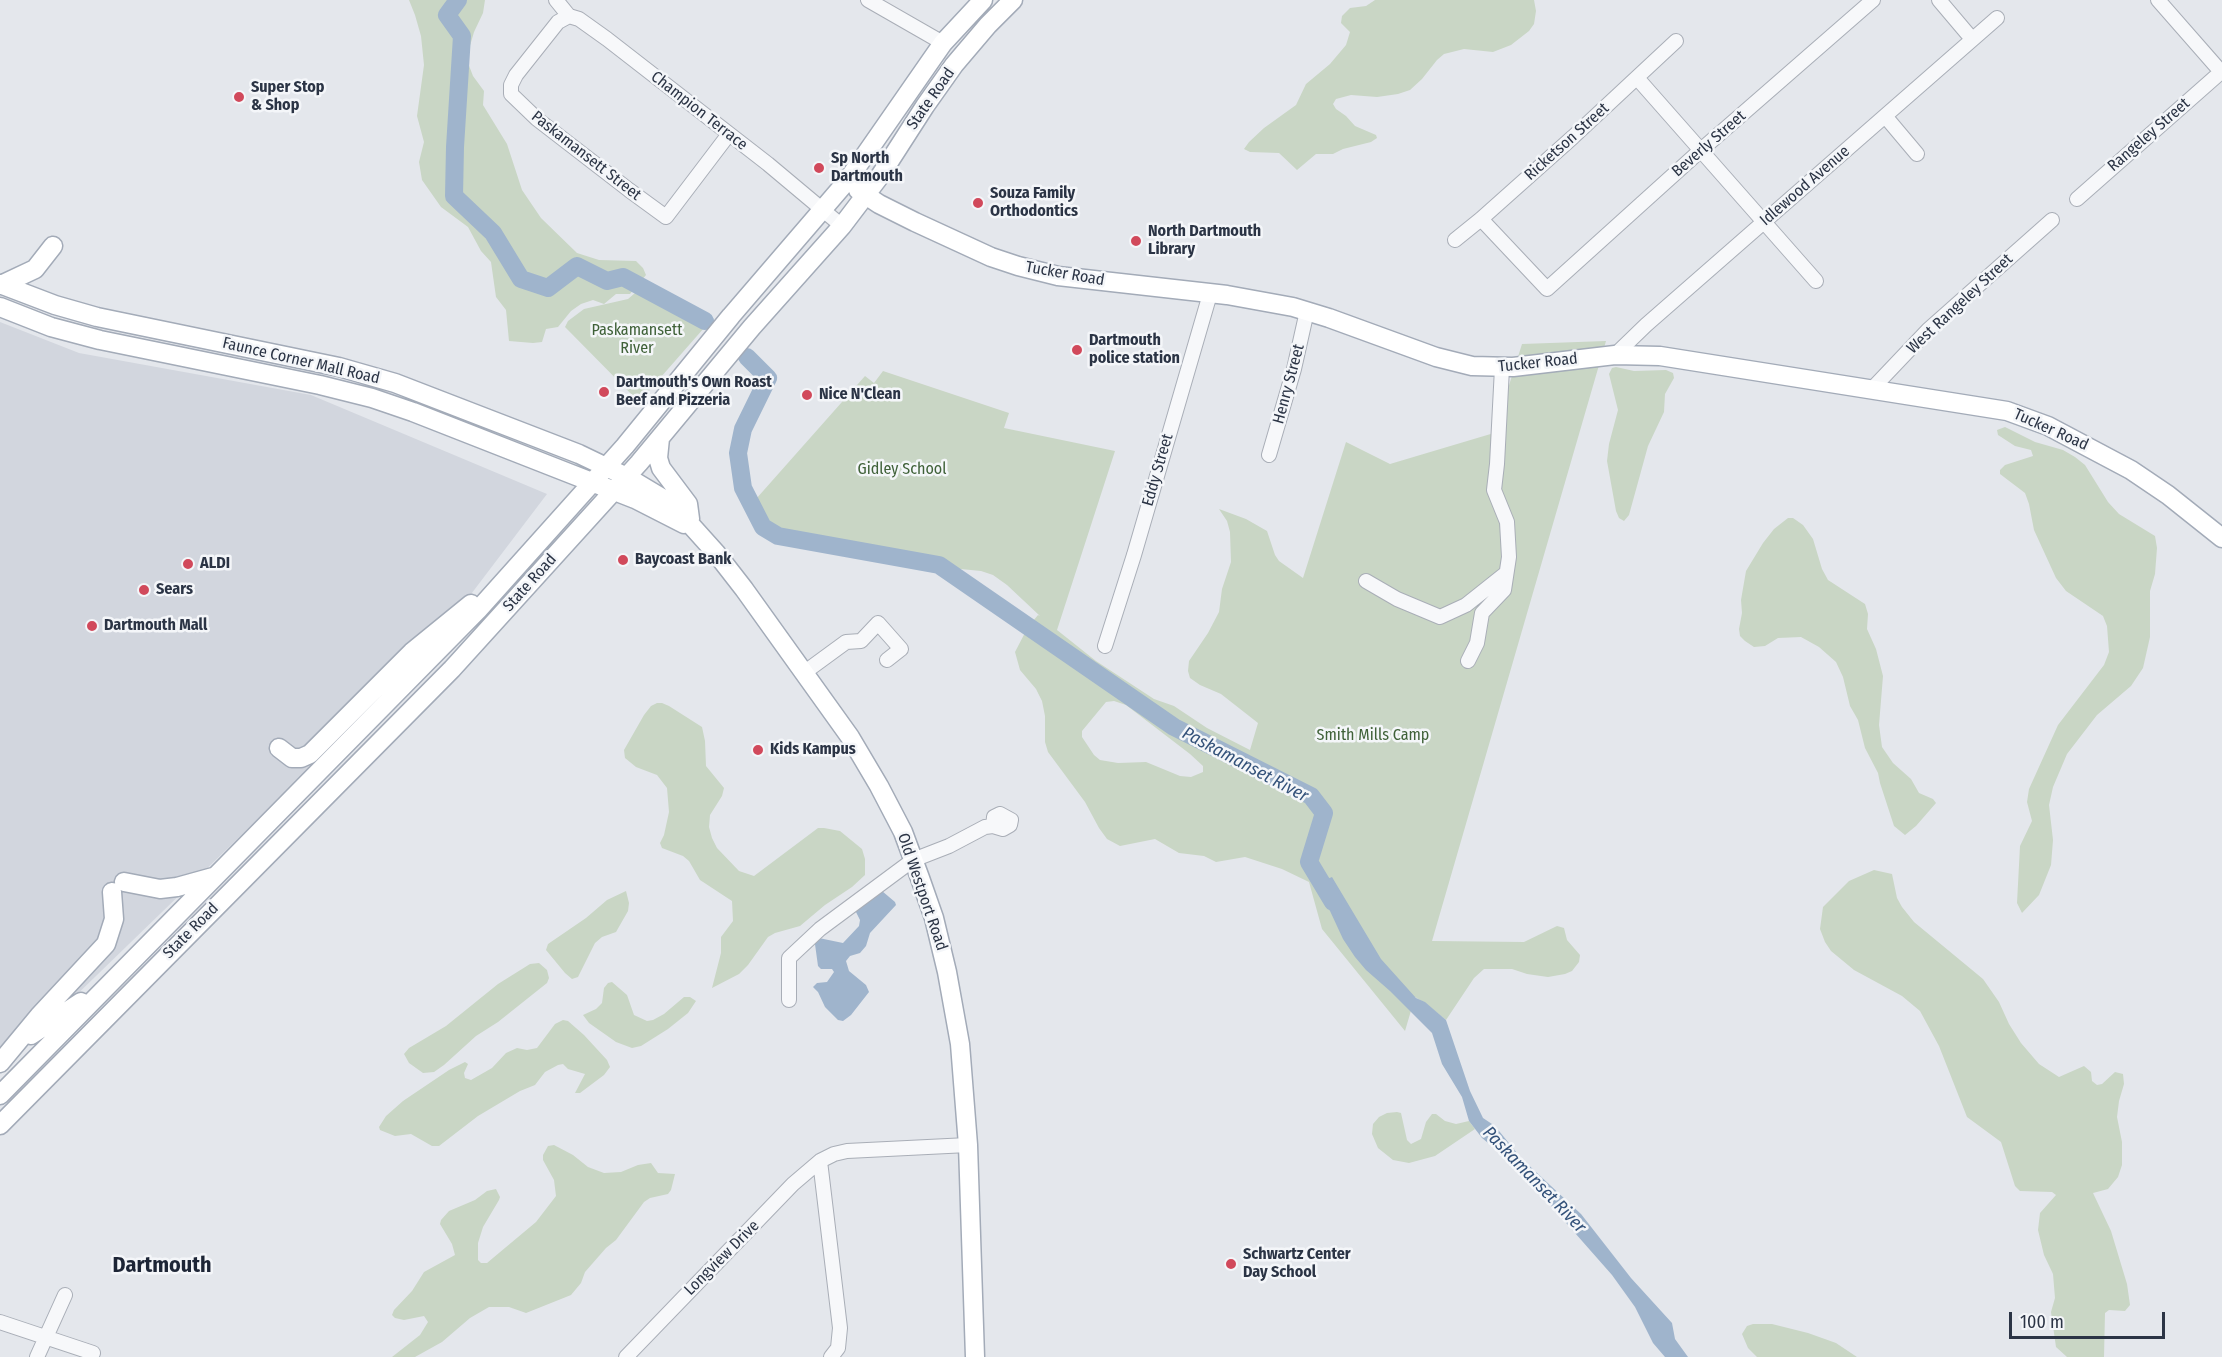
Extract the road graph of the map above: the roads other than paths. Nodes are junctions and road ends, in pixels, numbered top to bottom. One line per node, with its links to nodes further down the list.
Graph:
1 (555, 0): 8 (street, Champion Terrace)
2 (868, 0): 12 (street)
3 (983, 0): 12 (main road, State Road)
4 (1873, 0): 17 (street, Beverly Street)
5 (1939, 0): 10 (street)
6 (2159, 0): 13 (street)
7 (1006, 3): 20 (main road, State Road)
8 (569, 16): 16 (street, Champion Terrace); 16 (street, Paskamansett Street)
9 (1997, 18): 10 (street, Idlewood Avenue)
10 (1972, 39): 15 (street, Idlewood Avenue)
11 (1676, 41): 14 (street, Ricketson Street)
12 (943, 43): 19 (main road, State Road)
13 (2221, 73): 21 (street, Rangeley Street)
14 (1638, 79): 17 (street); 23 (street, Ricketson Street)
15 (1886, 116): 18 (street); 25 (street, Idlewood Avenue)
16 (729, 134): 22 (street, Champion Terrace)
17 (1701, 150): 23 (street, Beverly Street); 25 (street)
18 (1917, 154)
19 (847, 181): 20 (main road, Tucker Road); 22 (main road, State Road)
20 (866, 196): 26 (main road, State Road); 31 (main road, Tucker Road)
21 (2077, 198)
22 (823, 209): 26 (street, Champion Terrace); 39 (main road, State Road)
23 (1481, 219): 27 (street, Ricketson Street)
24 (2052, 220): 36 (street, West Rangeley Street)
25 (1763, 222): 29 (street); 34 (street, Idlewood Avenue)
26 (842, 226): 37 (main road, State Road)
27 (1455, 240)
28 (53, 246): 30 (main road)
29 (1815, 281)
30 (1, 285): 39 (main road, Faunce Corner Mall Road)
31 (1210, 294): 33 (main road, Tucker Road); 48 (street, Eddy Street)
32 (0, 307): 41 (main road, Faunce Corner Mall Road)
33 (1307, 311): 35 (main road, Tucker Road); 38 (street, Henry Street)
34 (1615, 355): 35 (main road, Tucker Road); 36 (main road, Tucker Road)
35 (1502, 368): 45 (street)
36 (1871, 390): 44 (main road, Tucker Road)
37 (660, 438): 40 (main road, State Road); 43 (main road)
38 (1269, 455)
39 (606, 467): 40 (main road, Faunce Corner Mall Road); 41 (main road, State Road)
40 (627, 477): 42 (main road, State Road); 43 (main road, Old Westport Road)
41 (592, 482): 42 (main road, Faunce Corner Mall Road); 47 (main road, State Road)
42 (614, 491): 43 (main road, Old Westport Road); 61 (main road, State Road)
43 (692, 527): 51 (main road, Old Westport Road)
44 (2222, 537)
45 (1505, 573): 46 (street); 50 (street)
46 (1366, 581)
47 (502, 582): 52 (main road); 55 (main road, State Road)
48 (1105, 646)
49 (887, 660): 51 (street)
50 (1468, 661)
51 (805, 672): 54 (main road, Old Westport Road)
52 (279, 748)
53 (993, 826): 54 (street)
54 (913, 860): 57 (street); 62 (main road, Old Westport Road)
55 (214, 877): 56 (main road, State Road); 58 (main road)
56 (110, 982): 58 (main road); 60 (main road, State Road)
57 (789, 1000)
58 (15, 1046): 59 (main road)
59 (0, 1063)
60 (0, 1095)
61 (0, 1125)
62 (968, 1145): 63 (street, Longview Drive); 71 (main road, Old Westport Road)
63 (820, 1161): 69 (street, Longview Drive); 70 (street)
64 (65, 1295): 66 (street)
65 (0, 1322): 66 (street)
66 (45, 1337): 67 (street); 68 (street)
67 (93, 1353)
68 (37, 1357)
69 (626, 1357)
70 (831, 1357)
71 (975, 1357)

